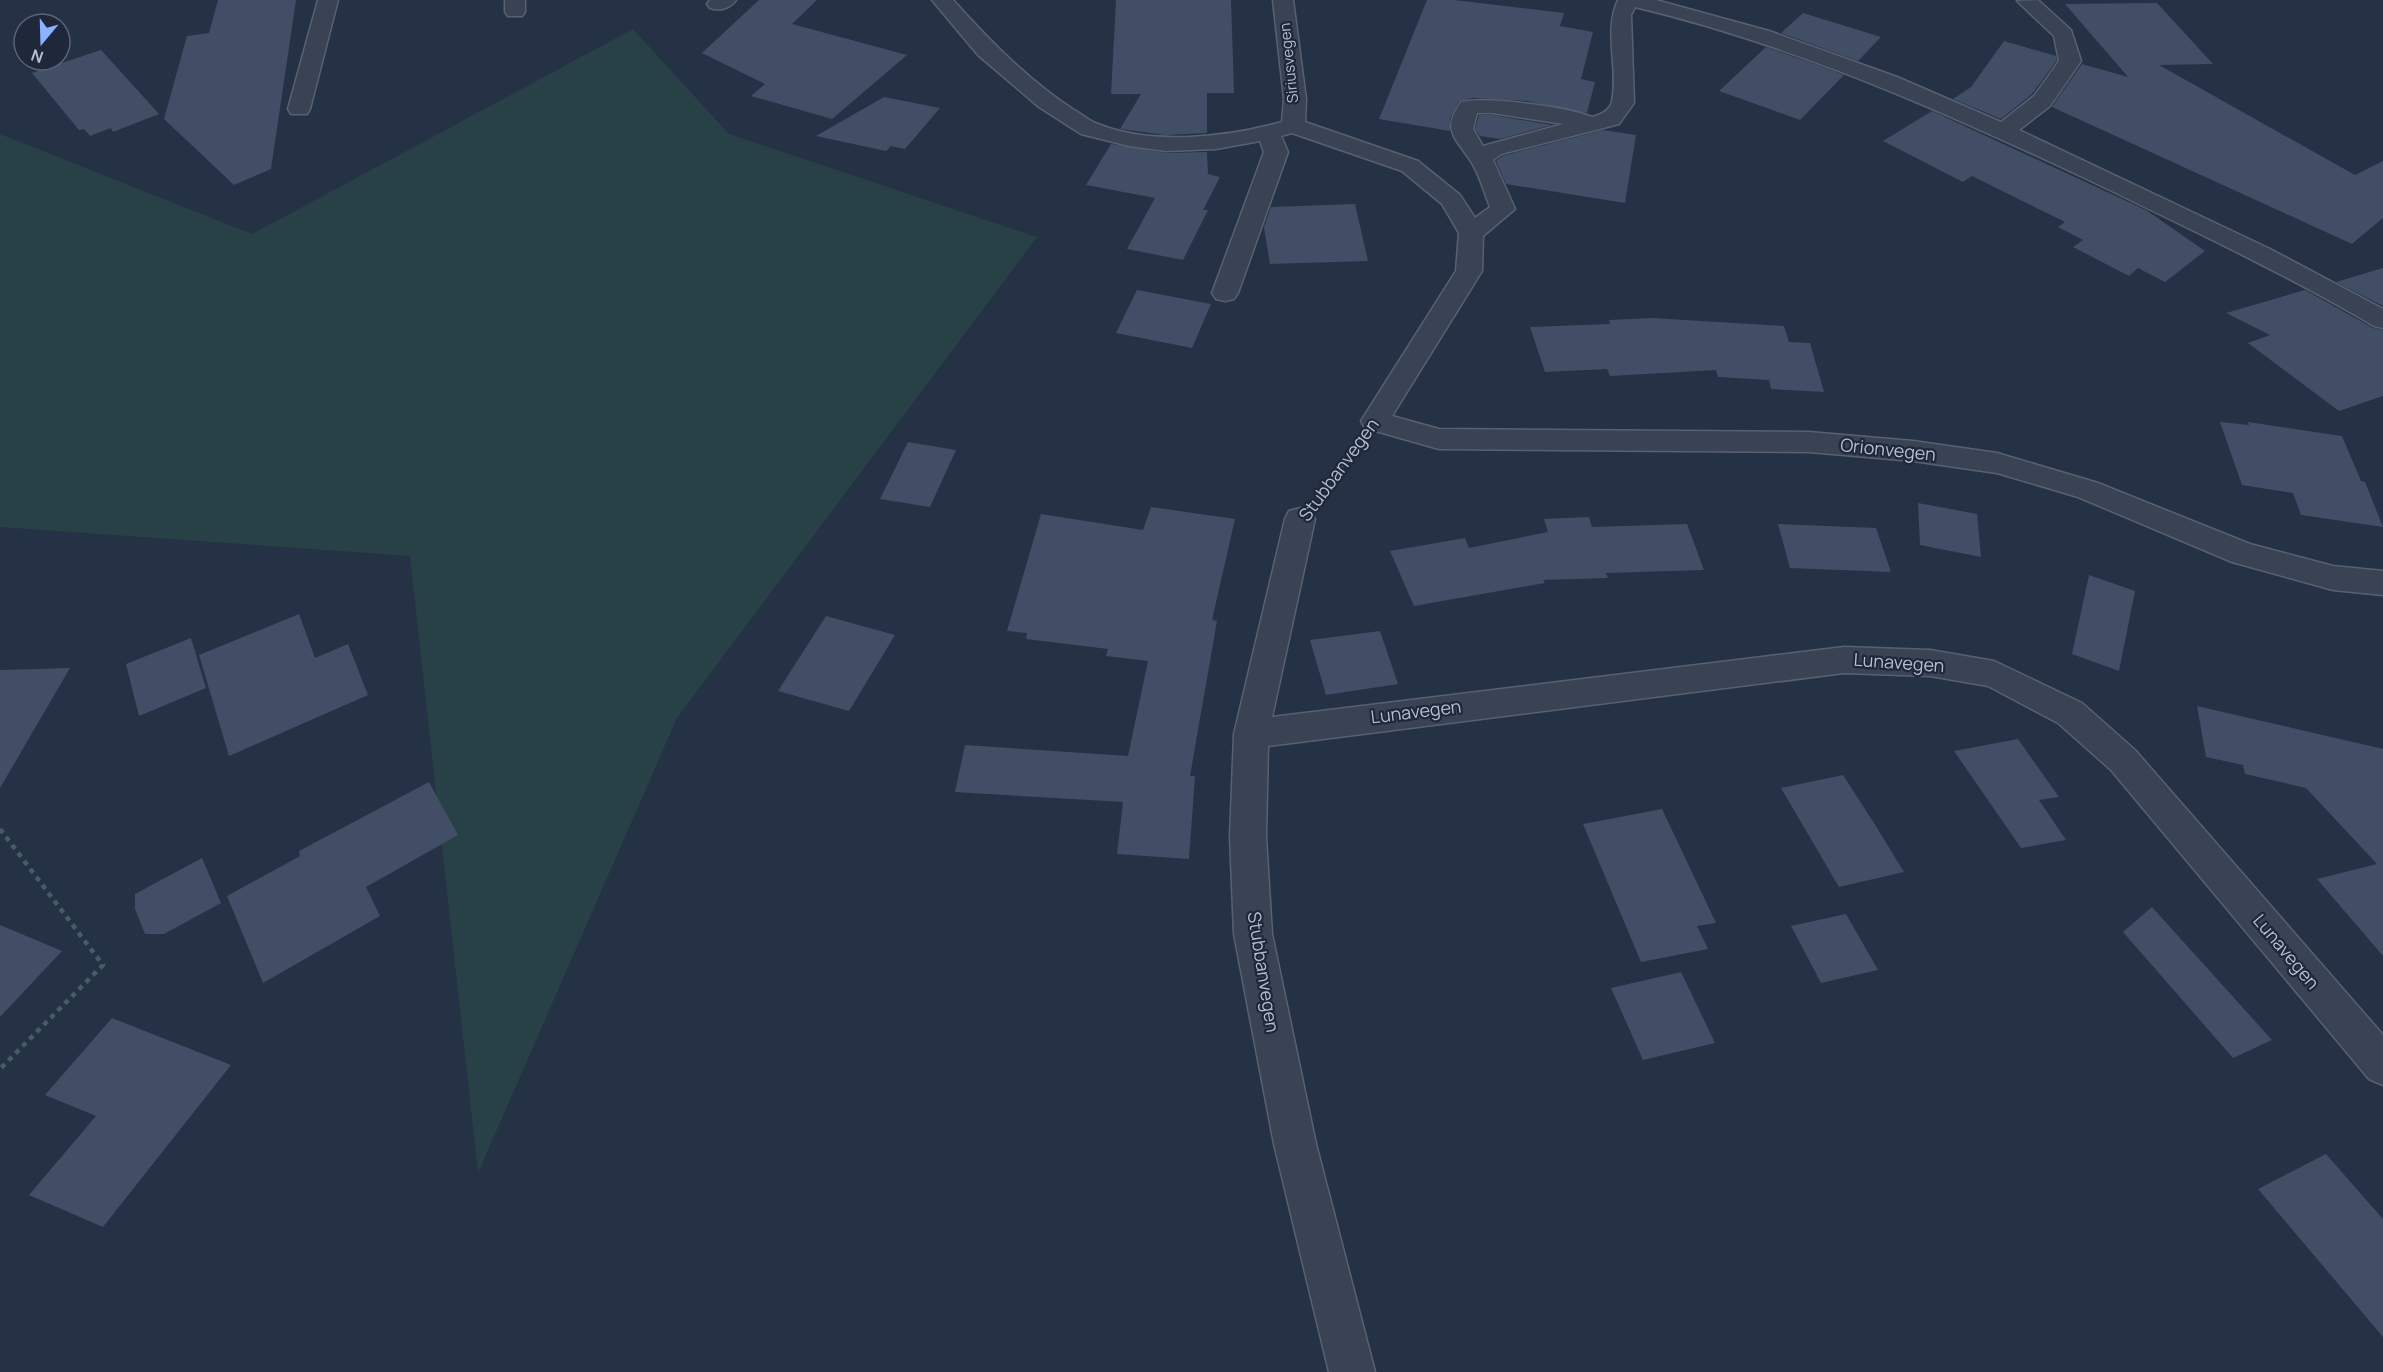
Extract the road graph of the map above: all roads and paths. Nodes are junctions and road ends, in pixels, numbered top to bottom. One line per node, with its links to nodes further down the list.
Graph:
1 (328, 0): 6 (street)
2 (942, 0): 10 (street)
3 (1283, 0): 8 (street, Siriusvegen)
4 (1629, 0): 7 (street); 9 (street)
5 (2027, 1): 9 (street)
6 (299, 109)
7 (1596, 123): 11 (street); 11 (street)
8 (1293, 126): 10 (street); 12 (street)
9 (2005, 130): 14 (street)
10 (1268, 134): 13 (street)
11 (1480, 158): 12 (street)
12 (1471, 233): 15 (street, Stubbanvegen)
13 (1225, 293)
14 (2383, 320)
15 (1375, 421): 16 (path, Stubbanvegen); 17 (street, Orionvegen)
16 (1300, 519): 18 (street, Stubbanvegen)
17 (2383, 583)
18 (1251, 734): 20 (street, Lunavegen); 22 (street, Stubbanvegen)
19 (0, 829): 21 (path)
20 (2383, 1065)
21 (0, 1070)
22 (1352, 1372)

